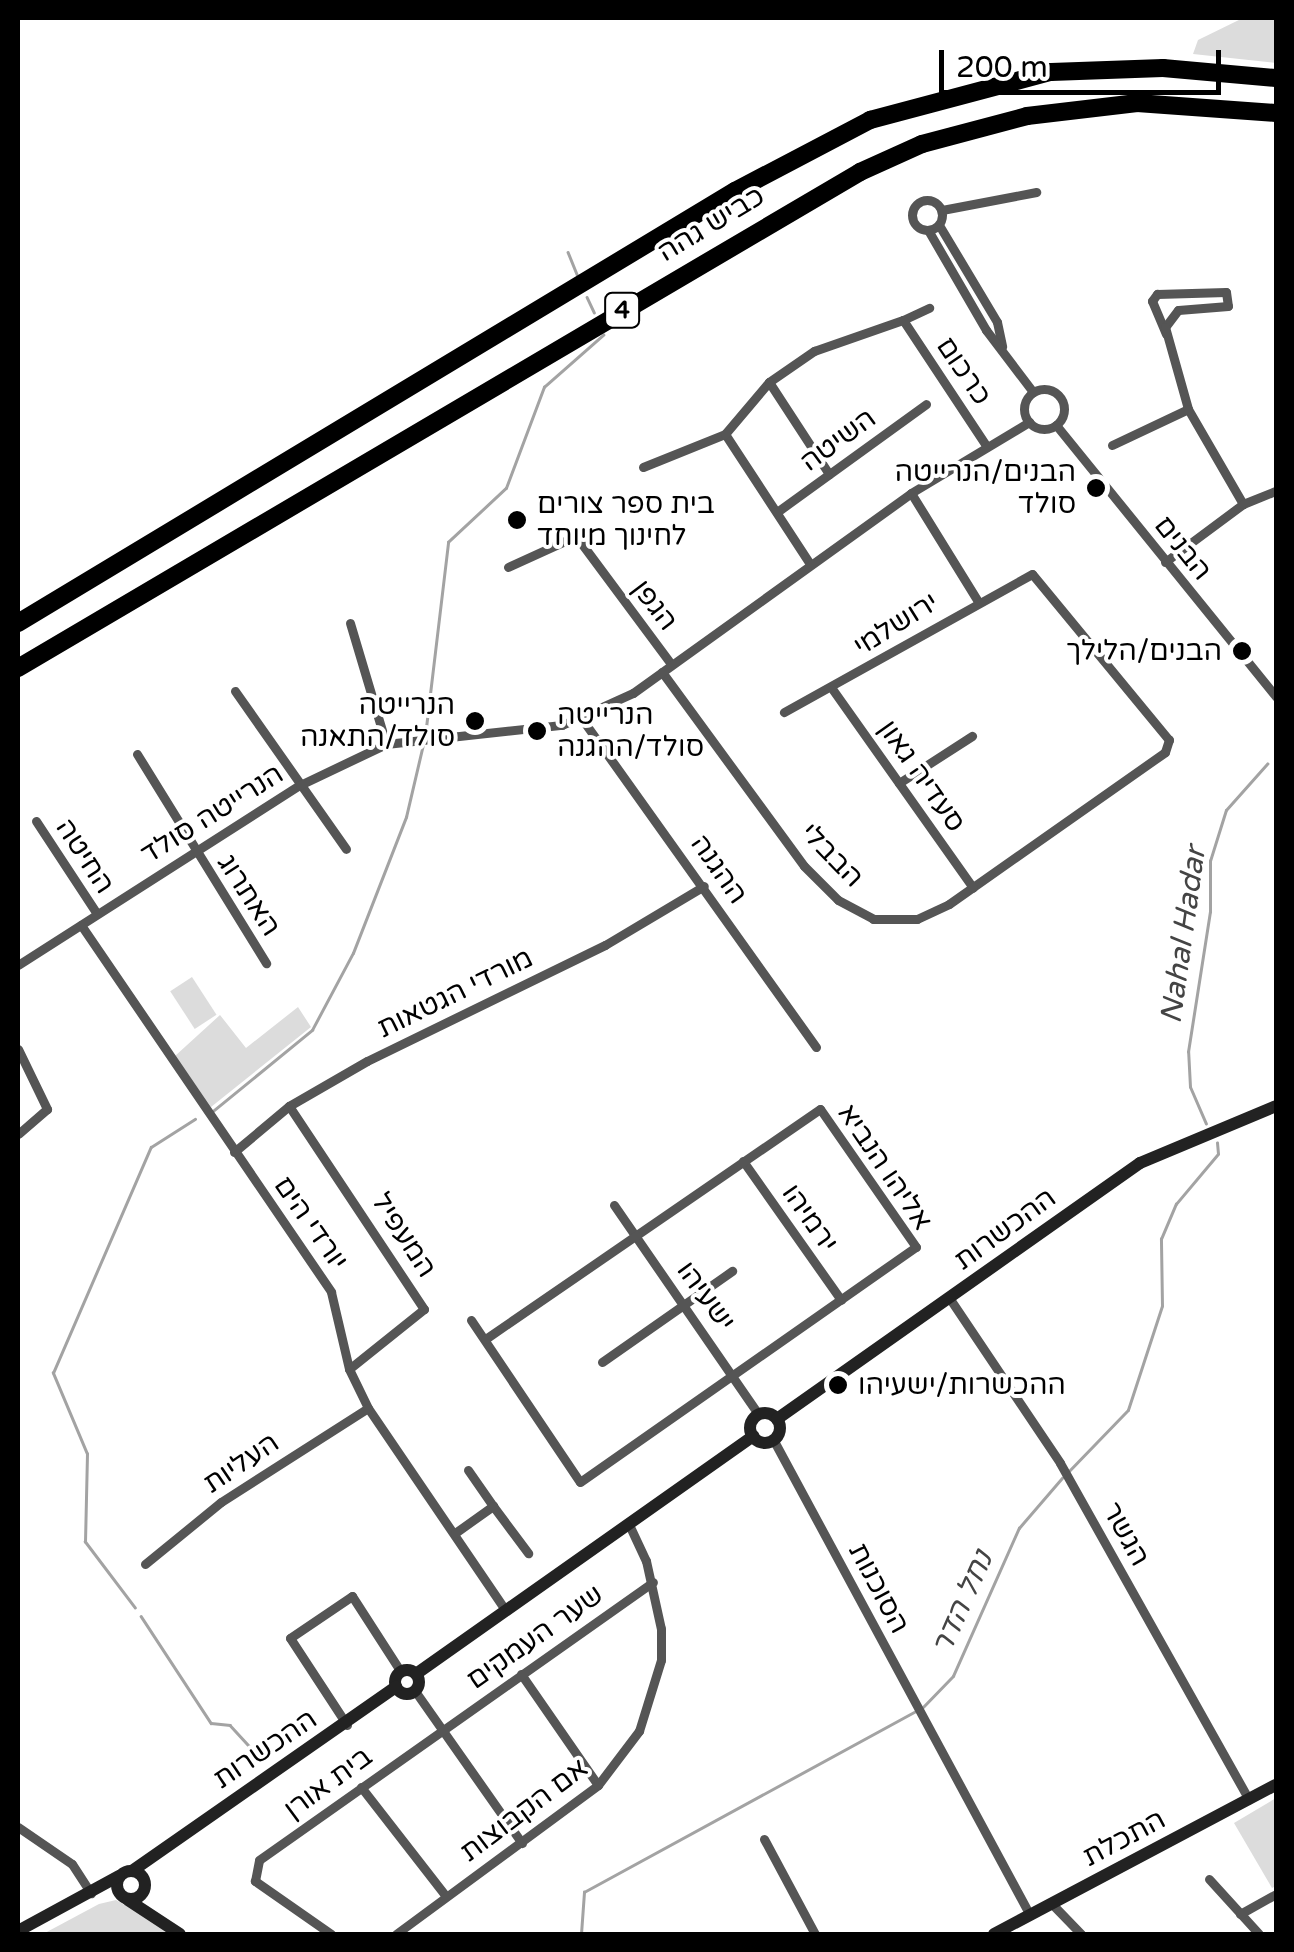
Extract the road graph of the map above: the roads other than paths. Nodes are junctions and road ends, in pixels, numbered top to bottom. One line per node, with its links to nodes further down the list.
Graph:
1 (1276, 78): 30 (highway, כביש גהה / 4)
2 (1276, 113): 32 (highway, כביש גהה / 4)
3 (1036, 192): 4 (street)
4 (942, 210): 5 (street); 6 (street)
5 (939, 224): 6 (street); 10 (street)
6 (928, 230): 10 (street)
7 (929, 308): 8 (street, כרכום)
8 (903, 320): 11 (street, כרכום); 19 (street, כרכום)
9 (1166, 334): 9 (street); 14 (street)
10 (1003, 349): 12 (street)
11 (769, 382): 17 (street, כרכום); 21 (street)
12 (1034, 392): 15 (street); 16 (street)
13 (926, 404): 21 (street, השיטה)
14 (1188, 409): 18 (street); 24 (street)
15 (1029, 422): 16 (street); 19 (street)
16 (1056, 425): 26 (street, הבנים)
17 (725, 434): 20 (street); 25 (street)
18 (1112, 445)
19 (987, 447): 23 (street)
20 (643, 467)
21 (829, 474): 25 (street, השיטה)
22 (1276, 490): 24 (street)
23 (911, 492): 27 (street, הנרייטה סולד); 29 (street)
24 (1243, 504): 26 (street)
25 (777, 512): 27 (street)
26 (1165, 562): 36 (street, הבנים)
27 (810, 564): 33 (street, הנרייטה סולד)
28 (508, 567): 33 (street, הגפן)
29 (976, 600): 34 (street, ירושלמי); 40 (street, ירושלמי)
30 (18, 623)
31 (350, 624): 41 (street)
32 (18, 668)
33 (666, 668): 38 (street, הנרייטה סולד); 49 (street, הבבלי)
34 (833, 690): 37 (street, ירושלמי); 44 (street, סעדיה גאון)
35 (235, 692): 43 (street)
36 (1276, 697)
37 (784, 712)
38 (582, 719): 41 (street, הנרייטה סולד); 48 (street, ההגנה)
39 (972, 736): 44 (street)
40 (1169, 740): 49 (street, הבבלי)
41 (386, 744): 43 (street, הנרייטה סולד)
42 (137, 754): 47 (street, האתרוג)
43 (300, 784): 46 (street); 47 (street, הנרייטה סולד)
44 (899, 784): 49 (street, סעדיה גאון)
45 (36, 821): 50 (street, החיטה)
46 (346, 849)
47 (194, 851): 50 (street, הנרייטה סולד); 52 (street, האתרוג)
48 (704, 886): 54 (street, ההגנה); 56 (street, מורדי הגטאות)
49 (973, 888)
50 (96, 914): 51 (street, הנרייטה סולד)
51 (81, 924): 53 (street, הנרייטה סולד); 59 (street, יורדי הים)
52 (266, 964)
53 (18, 965)
54 (816, 1047)
55 (18, 1049): 58 (street)
56 (289, 1106): 59 (street, מורדי הגטאות); 70 (street, המעפיל)
57 (1276, 1106): 64 (street, ההכשרות)
58 (18, 1134)
59 (234, 1152): 70 (street, יורדי הים)
60 (743, 1161): 62 (street, אליהו הנביא); 65 (street, ירמיהו); 65 (street, אליהו הנביא)
61 (614, 1205): 62 (street, ישעיהו)
62 (635, 1235): 66 (street, ישעיהו); 68 (street, אליהו הנביא)
63 (732, 1271): 66 (street)
64 (950, 1299): 74 (street, ההכשרות); 95 (street, הגשר)
65 (841, 1300): 71 (street, אליהו הנביא)
66 (684, 1304): 69 (street); 71 (street, ישעיהו)
67 (470, 1320): 68 (street)
68 (485, 1339): 71 (street, אליהו הנביא)
69 (602, 1362)
70 (349, 1369): 72 (street, יורדי הים)
71 (735, 1375): 73 (street, ישעיהו)
72 (368, 1408): 80 (street, יורדי הים); 82 (street, העליות)
73 (759, 1415): 74 (street); 75 (street)
74 (776, 1419): 76 (street)
75 (752, 1436): 76 (street); 79 (street)
76 (774, 1441): 109 (street, הסוכנות)
77 (468, 1470): 78 (street)
78 (494, 1506): 80 (street); 81 (street)
79 (629, 1525): 83 (street, אם הקבוצות); 84 (street)
80 (455, 1533): 84 (street, יורדי הים)
81 (528, 1553)
82 (145, 1564)
83 (652, 1582): 87 (street, שער העמקים); 92 (street, אם הקבוצות)
84 (506, 1611): 86 (street)
85 (400, 1672): 86 (street); 88 (street); 90 (street)
86 (416, 1674): 89 (street)
87 (521, 1674): 91 (street, שער העמקים); 92 (street)
88 (396, 1687): 89 (street); 90 (street, ההכשרות)
89 (415, 1691): 91 (street)
90 (347, 1725): 99 (street, ההכשרות)
91 (442, 1728): 94 (street, בית אורן); 98 (street)
92 (598, 1785): 98 (street, אם הקבוצות)
93 (1276, 1785): 95 (street, התכלת)
94 (361, 1787): 105 (street); 113 (street, בית אורן)
95 (1249, 1800): 107 (street, התכלת)
96 (18, 1827): 104 (street)
97 (764, 1839): 115 (street)
98 (522, 1843): 105 (street, אם הקבוצות)
99 (161, 1851): 100 (street, ההכשרות); 102 (street)
100 (126, 1874): 102 (street); 104 (street, ההכשרות); 106 (street)
101 (1209, 1879): 108 (street)
102 (144, 1888): 106 (street); 110 (street)
103 (1276, 1894): 108 (street)
104 (88, 1895): 106 (street); 111 (street, ההכשרות)
105 (446, 1896): 114 (street, אם הקבוצות)
106 (124, 1898): 110 (street)
107 (1052, 1904): 109 (street, התכלת); 117 (street)
108 (1240, 1914): 118 (street)
109 (1030, 1916): 116 (street, התכלת)
110 (161, 1922): 112 (street)
111 (18, 1932)
112 (180, 1934)
113 (331, 1934)
114 (396, 1934)
115 (814, 1934)
116 (994, 1934)
117 (1081, 1934)
118 (1259, 1934)

